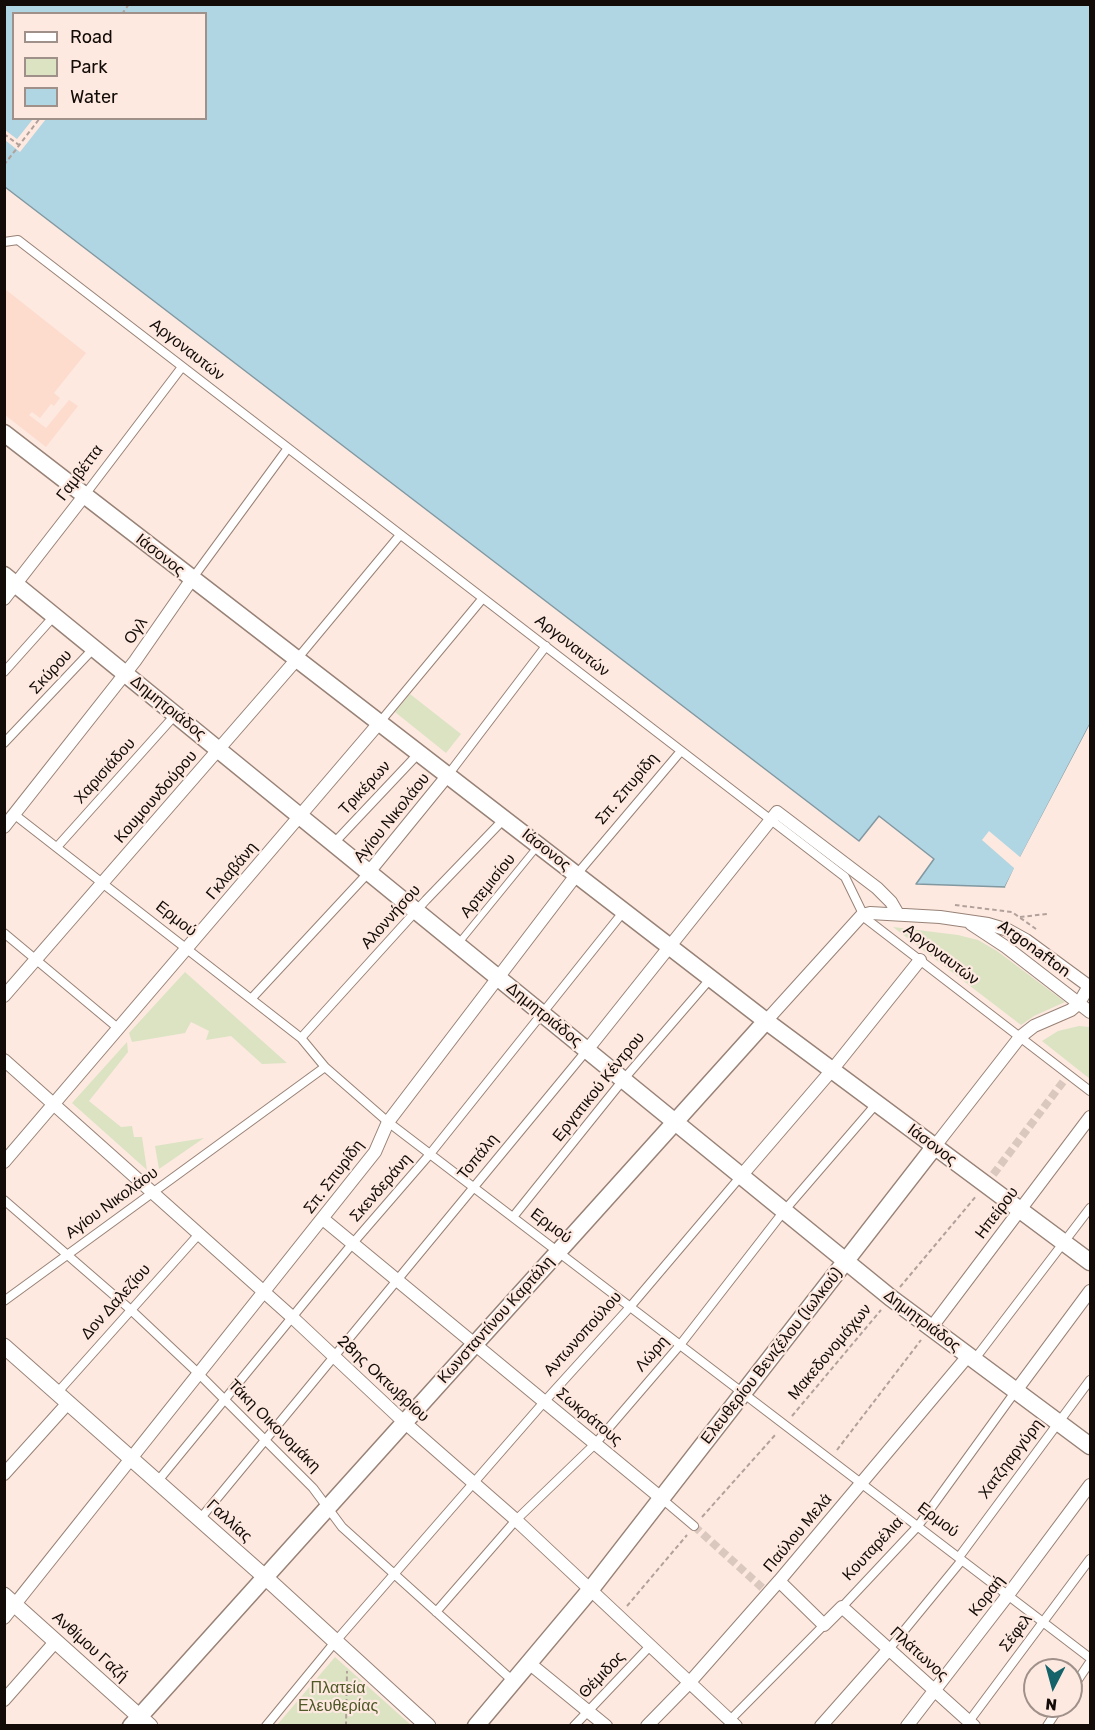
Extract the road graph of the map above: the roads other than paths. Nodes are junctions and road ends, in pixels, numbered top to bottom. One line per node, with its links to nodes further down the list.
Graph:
1 (4, 242): 2 (street, Αργοναυτών)
2 (182, 367): 4 (street, Αργοναυτών); 5 (street, Γαμβέττα)
3 (4, 433): 5 (main road, Ιάσονος)
4 (288, 448): 6 (street, Αργοναυτών); 8 (street, Ογλ)
5 (84, 496): 7 (street, Γαμβέττα); 8 (main road, Ιάσονος)
6 (400, 535): 9 (street, Αργοναυτών); 14 (street, Κουμουνδούρου)
7 (10, 579): 10 (street, Γαμβέττα); 11 (main road, Δημητριάδος)
8 (192, 579): 14 (main road, Ιάσονος); 16 (street, Ογλ)
9 (483, 598): 12 (street, Αργοναυτών); 18 (street, Γκλαβάνη)
10 (4, 599)
11 (55, 615): 13 (main road, Δημητριάδος); 15 (street)
12 (546, 646): 21 (street, Αργοναυτών); 23 (street, Αγίου Νικολάου)
13 (94, 648): 16 (main road, Δημητριάδος); 19 (street, Σκύρου)
14 (297, 659): 18 (main road, Ιάσονος); 20 (street, Κουμουνδούρου)
15 (4, 672)
16 (125, 673): 17 (main road, Δημητριάδος); 25 (street, Ογλ)
17 (176, 714): 20 (main road, Δημητριάδος); 32 (street, Χαρισιάδου)
18 (380, 723): 22 (main road, Ιάσονος); 26 (street, Γκλαβάνη)
19 (4, 743)
20 (219, 749): 26 (main road, Δημητριάδος); 35 (street, Κουμουνδούρου)
21 (681, 751): 27 (street, Αργοναυτών); 34 (street, Σπ. Σπυρίδη)
22 (419, 753): 23 (main road, Ιάσονος); 30 (street, Τρικέρων)
23 (448, 775): 28 (main road, Ιάσονος); 33 (street, Αγίου Νικολάου)
24 (4, 806): 25 (street, Ερμού)
25 (15, 815): 29 (street, Ογλ); 32 (street, Ερμού)
26 (300, 816): 30 (main road, Δημητριάδος); 44 (street, Γκλαβάνη)
27 (773, 816): 38 (street, Αργοναυτών); 39 (street, Αργοναυτών); 43 (street, Τοπάλη)
28 (505, 818): 31 (main road, Ιάσονος); 36 (street, Αλοννήσου)
29 (4, 827)
30 (334, 843): 33 (main road, Δημητριάδος)
31 (539, 845): 34 (main road, Ιάσονος); 42 (lane, Αρτεμισίου)
32 (57, 848): 35 (street, Ερμού)
33 (369, 872): 36 (main road, Δημητριάδος); 51 (street, Αγίου Νικολάου)
34 (577, 874): 37 (main road, Ιάσονος); 47 (street, Σπ. Σπυρίδη)
35 (103, 883): 44 (street, Ερμού); 45 (street, Κουμουνδούρου)
36 (416, 911): 42 (main road, Δημητριάδος); 58 (street, Αλοννήσου)
37 (625, 911): 43 (main road, Ιάσονος); 54 (street, Σκενδεράνη)
38 (898, 914): 39 (street); 40 (street)
39 (862, 915): 46 (street, Αργοναυτών); 55 (street, Κωνσταντίνου Καρτάλη)
40 (969, 923): 49 (street); 52 (street, Argonafton)
41 (4, 933): 45 (street)
42 (457, 944): 47 (main road, Δημητριάδος)
43 (671, 947): 48 (main road, Ιάσονος); 59 (street, Τοπάλη)
44 (187, 949): 51 (street, Ερμού); 56 (street, Γκλαβάνη)
45 (36, 960): 50 (street, Κουμουνδούρου); 56 (street)
46 (920, 960): 57 (street, Αργοναυτών); 62 (street, Αντωνοπούλου)
47 (497, 977): 54 (main road, Δημητριάδος); 68 (street, Σπ. Σπυρίδη)
48 (711, 978): 55 (main road, Ιάσονος); 63 (street, Εργατικού Κέντρου)
49 (1090, 986): 52 (street)
50 (4, 996)
51 (251, 999): 58 (street, Ερμού)
52 (1079, 1003): 53 (street, Argonafton); 57 (street, Ελευθερίου Βενιζέλου (Ιωλκού))
53 (1090, 1012)
54 (541, 1013): 59 (main road, Δημητριάδος); 71 (street, Σκενδεράνη)
55 (766, 1021): 62 (main road, Ιάσονος); 69 (main road, Κωνσταντίνου Καρτάλη)
56 (119, 1029): 66 (street, Γκλαβάνη)
57 (1020, 1037): 64 (street, Αργοναυτών); 70 (street, Ελευθερίου Βενιζέλου (Ιωλκού))
58 (301, 1038): 61 (street, Ερμού)
59 (587, 1050): 63 (main road, Δημητριάδος); 74 (street, Τοπάλη)
60 (4, 1060): 66 (street, 28ης Οκτωβρίου)
61 (325, 1067): 68 (street, Ερμού); 75 (street, Αγίου Νικολάου)
62 (832, 1070): 65 (main road, Ιάσονος); 73 (street, Αντωνοπούλου)
63 (623, 1080): 69 (main road, Δημητριάδος); 80 (street, Εργατικού Κέντρου)
64 (1090, 1090)
65 (877, 1103): 70 (main road, Ιάσονος); 79 (street, Λώρη)
66 (55, 1104): 72 (street, Γκλαβάνη); 75 (street, 28ης Οκτωβρίου)
67 (1090, 1117): 78 (street, Ηπείρου)
68 (388, 1122): 71 (street, Ερμού); 81 (street, Σπ. Σπυρίδη)
69 (675, 1122): 73 (main road, Δημητριάδος); 85 (main road, Κωνσταντίνου Καρτάλη)
70 (934, 1146): 78 (main road, Ιάσονος); 87 (main road, Ελευθερίου Βενιζέλου (Ιωλκού))
71 (430, 1154): 74 (street, Ερμού); 84 (street, Σκενδεράνη)
72 (4, 1162)
73 (741, 1176): 79 (main road, Δημητριάδος); 93 (street, Αντωνοπούλου)
74 (474, 1188): 80 (street, Ερμού); 89 (street, Τοπάλη)
75 (154, 1193): 82 (street, 28ης Οκτωβρίου); 86 (street, Αγίου Νικολάου)
76 (4, 1200): 86 (street, Τάκη Οικονομάκη)
77 (1090, 1208): 83 (street, Παύλου Μελά)
78 (1020, 1210): 83 (main road, Ιάσονος); 96 (street, Ηπείρου)
79 (784, 1211): 87 (main road, Δημητριάδος); 98 (street, Λώρη)
80 (513, 1218): 85 (street, Ερμού)
81 (323, 1219): 84 (street, Σωκράτους); 91 (street, Σπ. Σπυρίδη)
82 (199, 1234): 91 (street, 28ης Οκτωβρίου); 94 (street, Δον Δαλεζίου)
83 (1064, 1242): 88 (main road, Ιάσονος); 101 (street, Παύλου Μελά)
84 (353, 1243): 89 (street, Σωκράτους); 95 (street, Σκενδεράνη)
85 (558, 1252): 93 (street, Ερμού); 97 (main road, Κωνσταντίνου Καρτάλη)
86 (69, 1255): 92 (street, Αγίου Νικολάου); 94 (street, Τάκη Οικονομάκη)
87 (845, 1261): 96 (main road, Δημητριάδος); 105 (main road, Ελευθερίου Βενιζέλου (Ιωλκού))
88 (1090, 1262)
89 (397, 1280): 97 (street, Σωκράτους); 100 (street, Τοπάλη)
90 (1090, 1291): 104 (street, Κουταρέλια)
91 (265, 1293): 95 (street, 28ης Οκτωβρίου); 102 (street, Σπ. Σπυρίδη)
92 (4, 1301)
93 (630, 1307): 98 (street, Ερμού); 108 (street, Αντωνοπούλου)
94 (131, 1310): 102 (street, Τάκη Οικονομάκη); 106 (street, Δον Δαλεζίου)
95 (292, 1317): 100 (street, 28ης Οκτωβρίου); 107 (street, Σκενδεράνη)
96 (931, 1328): 101 (main road, Δημητριάδος)
97 (475, 1344): 108 (street, Σωκράτους); 109 (main road, Κωνσταντίνου Καρτάλη)
98 (680, 1345): 105 (street, Ερμού); 112 (street, Λώρη)
99 (4, 1346): 106 (street, Γαλλίας)
100 (334, 1356): 109 (street, 28ης Οκτωβρίου); 111 (street, Τοπάλη)
101 (971, 1359): 104 (main road, Δημητριάδος); 118 (street, Παύλου Μελά)
102 (199, 1374): 107 (street, Τάκη Οικονομάκη); 114 (street, Σπ. Σπυρίδη)
103 (1090, 1380): 110 (street, Χατζηαργύρη)
104 (1015, 1392): 110 (main road, Δημητριάδος); 125 (street, Κουταρέλια)
105 (743, 1393): 118 (street, Ερμού); 120 (main road, Ελευθερίου Βενιζέλου (Ιωλκού))
106 (62, 1398): 114 (street, Γαλλίας); 115 (street, Δον Δαλεζίου)
107 (225, 1400): 111 (street, Τάκη Οικονομάκη); 116 (street, Σκενδεράνη)
108 (544, 1402): 112 (street, Σωκράτους); 117 (street, Αντωνοπούλου)
109 (404, 1422): 117 (street, 28ης Οκτωβρίου); 121 (main road, Κωνσταντίνου Καρτάλη)
110 (1058, 1423): 113 (main road, Δημητριάδος); 126 (street, Χατζηαργύρη)
111 (265, 1440): 121 (street, Τάκη Οικονομάκη); 122 (street, Τοπάλη)
112 (595, 1444): 120 (street, Σωκράτους); 123 (street, Λώρη)
113 (1090, 1446)
114 (131, 1460): 116 (street, Γαλλίας); 133 (street, Σπ. Σπυρίδη)
115 (4, 1474)
116 (158, 1482): 122 (street, Γαλλίας)
117 (474, 1482): 123 (street, 28ης Οκτωβρίου); 128 (street, Αντωνοπούλου)
118 (862, 1483): 125 (street, Ερμού); 130 (street, Παύλου Μελά)
119 (1090, 1485): 132 (street, Κοραή)
120 (661, 1498): 124 (street, Σωκράτους); 131 (main road, Ελευθερίου Βενιζέλου (Ιωλκού))
121 (328, 1507): 128 (street, Τάκη Οικονομάκη); 129 (main road, Κωνσταντίνου Καρτάλη)
122 (200, 1519): 129 (street, Γαλλίας)
123 (516, 1520): 131 (street, 28ης Οκτωβρίου); 135 (street, Λώρη)
124 (694, 1526)
125 (918, 1526): 126 (street, Ερμού); 134 (street, Κουταρέλια)
126 (960, 1558): 132 (street, Ερμού); 142 (street, Χατζηαργύρη)
127 (1090, 1559): 137 (street, Σέφελ)
128 (394, 1574): 135 (street, Τάκη Οικονομάκη); 140 (street, Αντωνοπούλου)
129 (265, 1577): 140 (street, Γαλλίας); 150 (main road, Κωνσταντίνου Καρτάλη)
130 (779, 1581): 138 (street); 146 (street, Παύλου Μελά)
131 (591, 1589): 141 (street, 28ης Οκτωβρίου); 144 (main road, Ελευθερίου Βενιζέλου (Ιωλκού))
132 (1008, 1595): 137 (street, Ερμού); 147 (street, Κοραή)
133 (10, 1600): 136 (street, Σπ. Σπυρίδη); 139 (street, Ανθίμου Γαζή)
134 (842, 1606): 138 (street, Κουταρέλια); 142 (street, Πλάτωνος)
135 (436, 1612): 145 (street, Τάκη Οικονομάκη)
136 (4, 1618)
137 (1043, 1622): 143 (street, Ερμού); 152 (street, Σέφελ)
138 (824, 1625): 151 (street, Κουταρέλια)
139 (57, 1641): 148 (street); 150 (street, Ανθίμου Γαζή)
140 (335, 1642): 153 (street, Αντωνοπούλου); 154 (street, Γαλλίας)
141 (651, 1645): 146 (street, 28ης Οκτωβρίου); 149 (street, Θέμιδος)
142 (889, 1649): 147 (street, Πλάτωνος); 159 (street, Χατζηαργύρη)
143 (1090, 1660)
144 (529, 1663): 145 (main road, Ελευθερίου Βενιζέλου (Ιωλκού)); 149 (street)
145 (513, 1681): 155 (main road, Ελευθερίου Βενιζέλου (Ιωλκού))
146 (690, 1682): 151 (street, 28ης Οκτωβρίου); 158 (street, Παύλου Μελά)
147 (935, 1690): 152 (street, Πλάτωνος); 160 (street, Κοραή)
148 (4, 1700)
149 (588, 1711): 156 (street, Θέμιδος); 157 (street)
150 (140, 1722)
151 (730, 1724)
152 (970, 1724)
153 (266, 1725)
154 (428, 1725)
155 (476, 1725)
156 (574, 1725)
157 (606, 1725)
158 (647, 1725)
159 (821, 1725)
160 (907, 1725)

